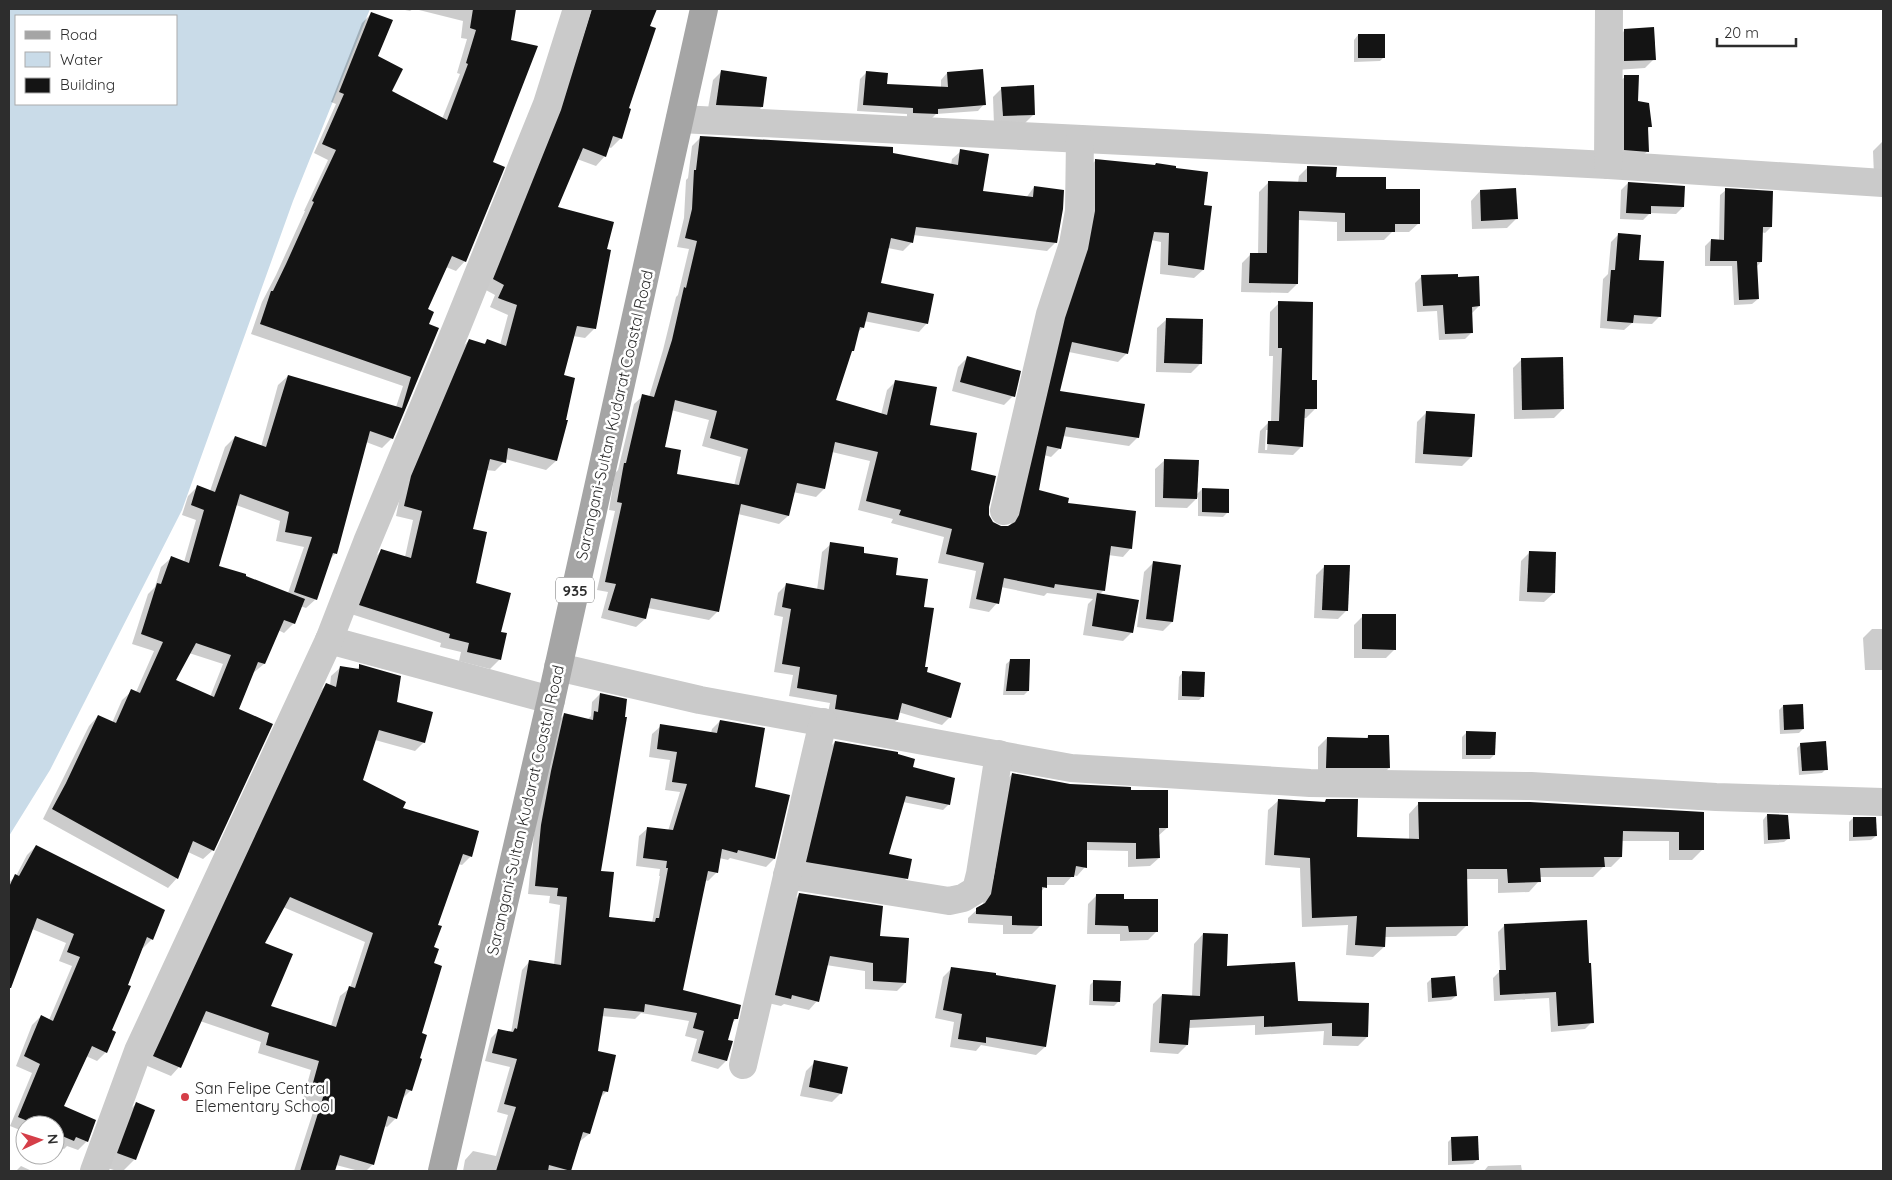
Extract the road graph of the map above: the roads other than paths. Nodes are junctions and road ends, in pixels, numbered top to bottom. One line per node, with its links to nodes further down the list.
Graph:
1 (577, 9): 9 (street)
2 (704, 9): 4 (main road, Sarangani-Sultan Kudarat Coastal Road / 935)
3 (1609, 9): 6 (street)
4 (680, 119): 5 (street); 10 (main road, Sarangani-Sultan Kudarat Coastal Road / 935)
5 (1080, 139): 6 (street); 8 (street)
6 (1608, 166): 7 (street)
7 (1883, 183)
8 (1004, 511)
9 (329, 640): 11 (street); 17 (street)
10 (558, 667): 11 (main road, Sarangani-Sultan Kudarat Coastal Road / 935); 12 (street)
11 (551, 700): 18 (main road, Sarangani-Sultan Kudarat Coastal Road / 935)
12 (823, 722): 13 (street); 15 (street)
13 (999, 754): 14 (street); 15 (street)
14 (1883, 802)
15 (787, 875): 16 (street)
16 (742, 1065)
17 (94, 1171)
18 (442, 1171)

